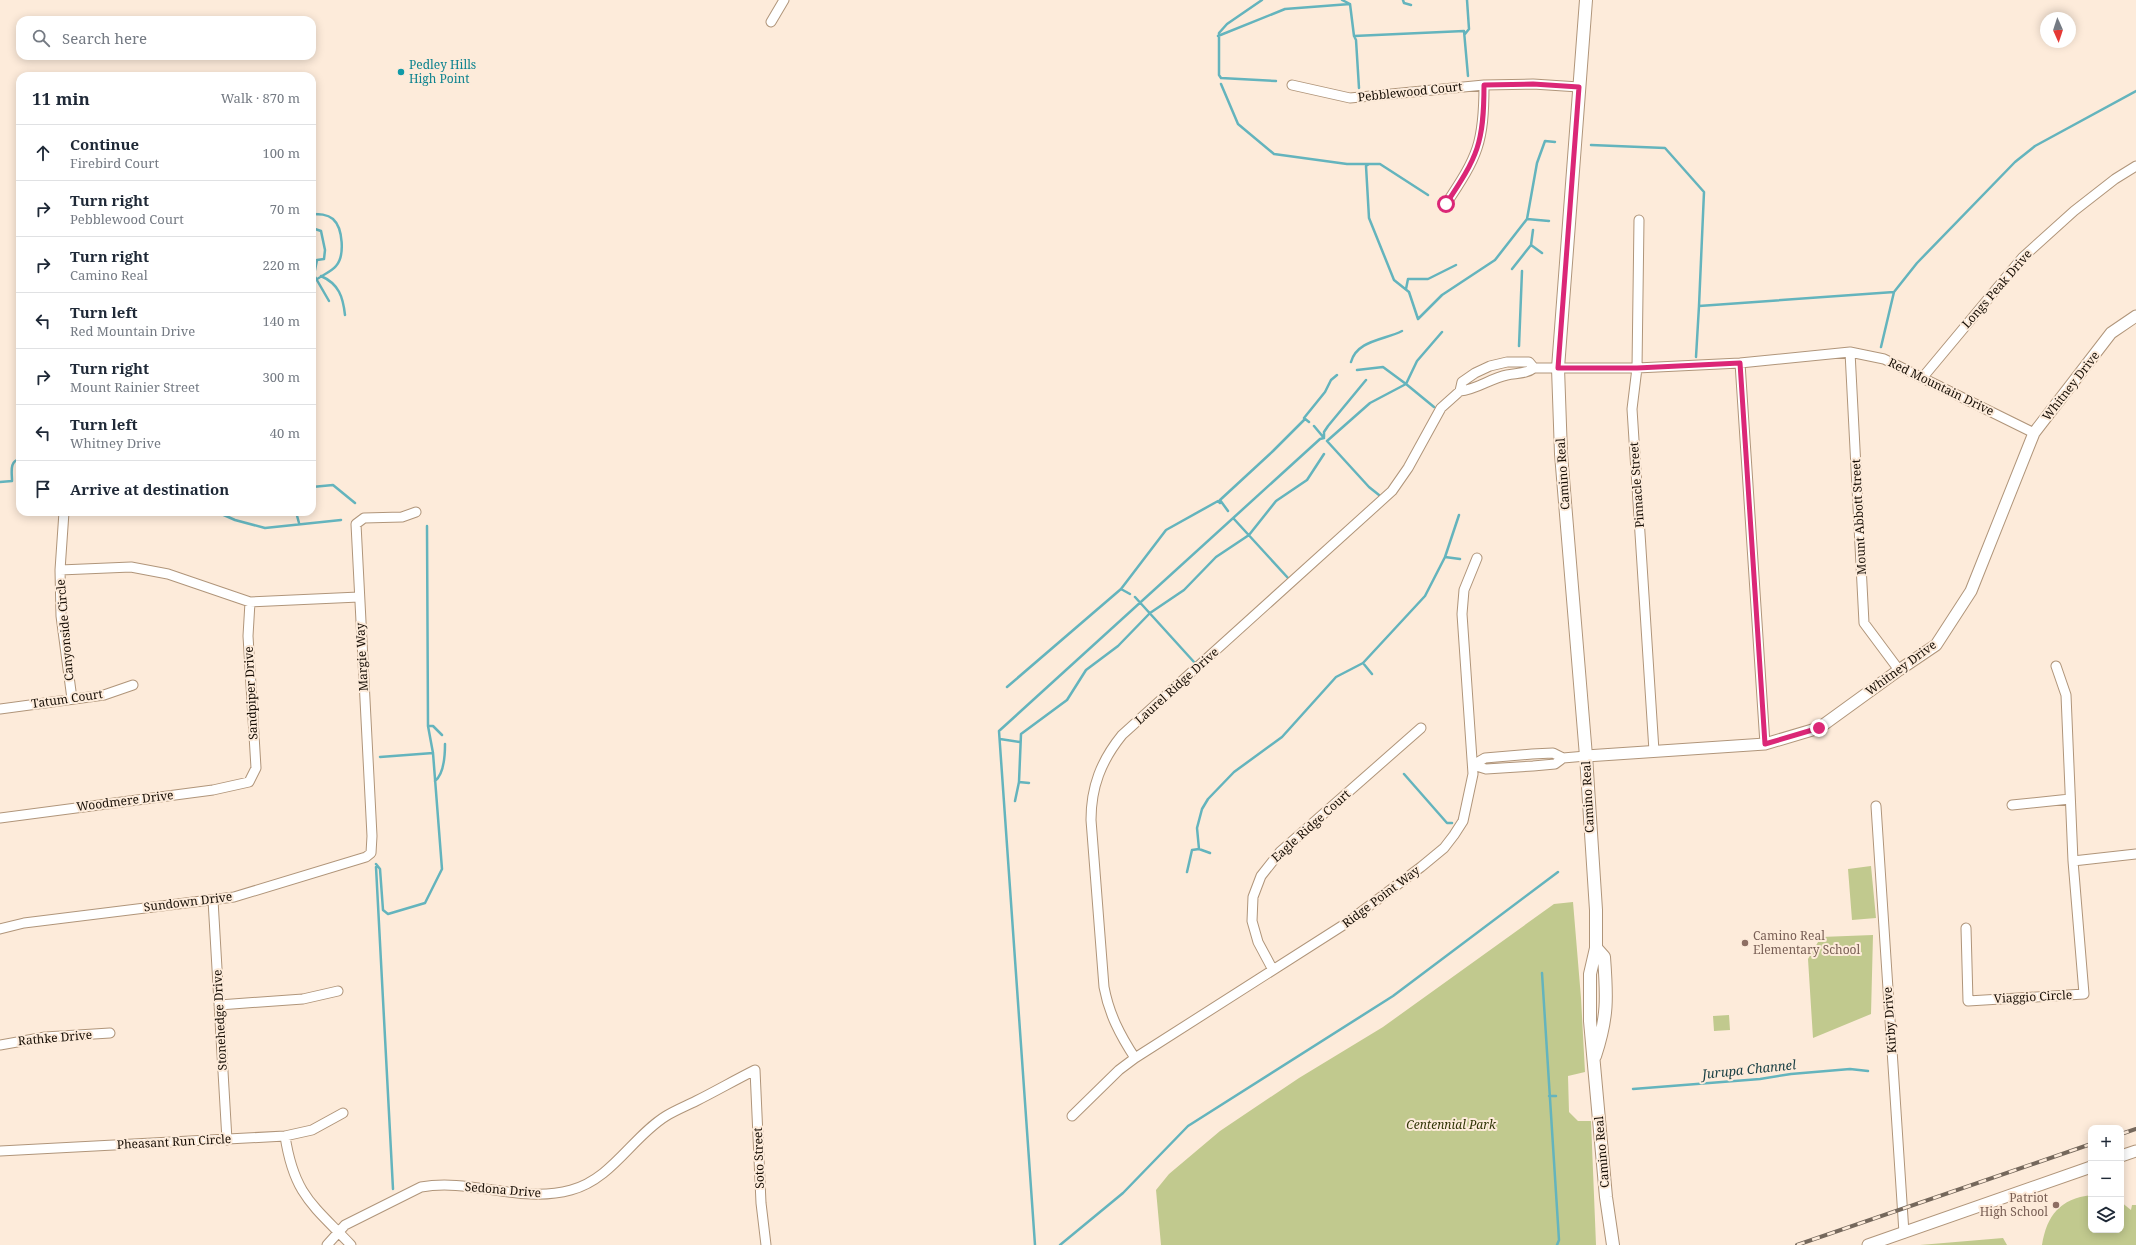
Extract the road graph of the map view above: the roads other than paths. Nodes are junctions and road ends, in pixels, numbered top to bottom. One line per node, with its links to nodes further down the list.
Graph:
1 (784, 0): 3 (street)
2 (1586, 0): 6 (main road, Camino Real)
3 (771, 22)
4 (1292, 85): 5 (street, Pebblewood Court)
5 (1484, 85): 6 (street, Pebblewood Court); 8 (street)
6 (1579, 87): 14 (main road, Camino Real)
7 (2136, 166): 17 (street, Longs Peak Drive)
8 (1446, 204)
9 (1639, 220): 15 (street, Pinnacle Street)
10 (2136, 316): 20 (street, Whitney Drive)
11 (1850, 352): 12 (street, Red Mountain Drive); 17 (street, Red Mountain Drive); 28 (street, Mount Abbott Street)
12 (1740, 363): 15 (street, Red Mountain Drive); 33 (street)
13 (1534, 368): 14 (street, Laurel Ridge Drive); 16 (street, Laurel Ridge Drive); 18 (street, Laurel Ridge Drive)
14 (1558, 368): 15 (street, Red Mountain Drive); 36 (main road, Camino Real)
15 (1637, 368): 34 (street, Pinnacle Street)
16 (1482, 369): 18 (street); 19 (street, Laurel Ridge Drive)
17 (1923, 377): 20 (street, Red Mountain Drive)
18 (1489, 380): 19 (street, Laurel Ridge Drive)
19 (1460, 391): 57 (street, Laurel Ridge Drive)
20 (2034, 434): 28 (street, Whitney Drive)
21 (416, 512): 25 (street, Margie Way)
22 (64, 516): 24 (street, Canyonside Circle)
23 (1477, 558): 38 (street, Ridge Point Way)
24 (60, 570): 26 (street); 30 (street, Canyonside Circle)
25 (359, 597): 26 (street); 45 (street, Margie Way)
26 (250, 602): 40 (street, Sandpiper Drive)
27 (2056, 666): 41 (street)
28 (1899, 670): 33 (street, Whitney Drive)
29 (133, 685): 30 (street, Tatum Court)
30 (72, 699): 31 (street, Tatum Court)
31 (0, 709)
32 (1421, 728): 52 (street, Eagle Ridge Court)
33 (1765, 744): 34 (street, Whitney Drive)
34 (1654, 751): 36 (street, Whitney Drive)
35 (1532, 754): 37 (street, Whitney Drive); 38 (street, Whitney Drive); 39 (street)
36 (1586, 756): 37 (street, Whitney Drive); 51 (main road, Camino Real)
37 (1563, 758): 39 (street, Whitney Drive)
38 (1473, 766): 39 (street, Whitney Drive); 52 (street, Ridge Point Way)
39 (1533, 766)
40 (249, 782): 44 (street, Woodmere Drive)
41 (2070, 799): 42 (street); 47 (street)
42 (2012, 805)
43 (1876, 806): 69 (street, Kirby Drive)
44 (0, 818)
45 (371, 853): 48 (street, Sundown Drive)
46 (2136, 854): 47 (street)
47 (2073, 861): 49 (street, Viaggio Circle)
48 (213, 900): 50 (street, Sundown Drive); 54 (street, Stonehedge Drive)
49 (1966, 928)
50 (0, 929)
51 (1596, 948): 58 (main road, Camino Real); 58 (main road, Camino Real)
52 (1273, 970): 57 (street, Ridge Point Way)
53 (338, 991): 54 (street)
54 (219, 1005): 63 (street, Stonehedge Drive)
55 (110, 1033): 56 (street, Rathke Drive)
56 (0, 1045)
57 (1135, 1058): 61 (street, Ridge Point Way)
58 (1594, 1059): 73 (main road, Camino Real)
59 (755, 1070): 68 (street, Sedona Drive); 72 (street, Soto Street)
60 (343, 1113): 62 (street, Pheasant Run Circle)
61 (1072, 1116)
62 (285, 1136): 63 (street, Pheasant Run Circle); 68 (street)
63 (227, 1140): 64 (street, Pheasant Run Circle)
64 (0, 1151)
65 (2136, 1151): 66 (street)
66 (2124, 1155)
67 (2088, 1168): 69 (street)
68 (338, 1232): 70 (street, Sedona Drive); 71 (street)
69 (1904, 1233): 74 (street)
70 (327, 1245)
71 (351, 1245)
72 (766, 1245)
73 (1613, 1245)
74 (1868, 1245)

